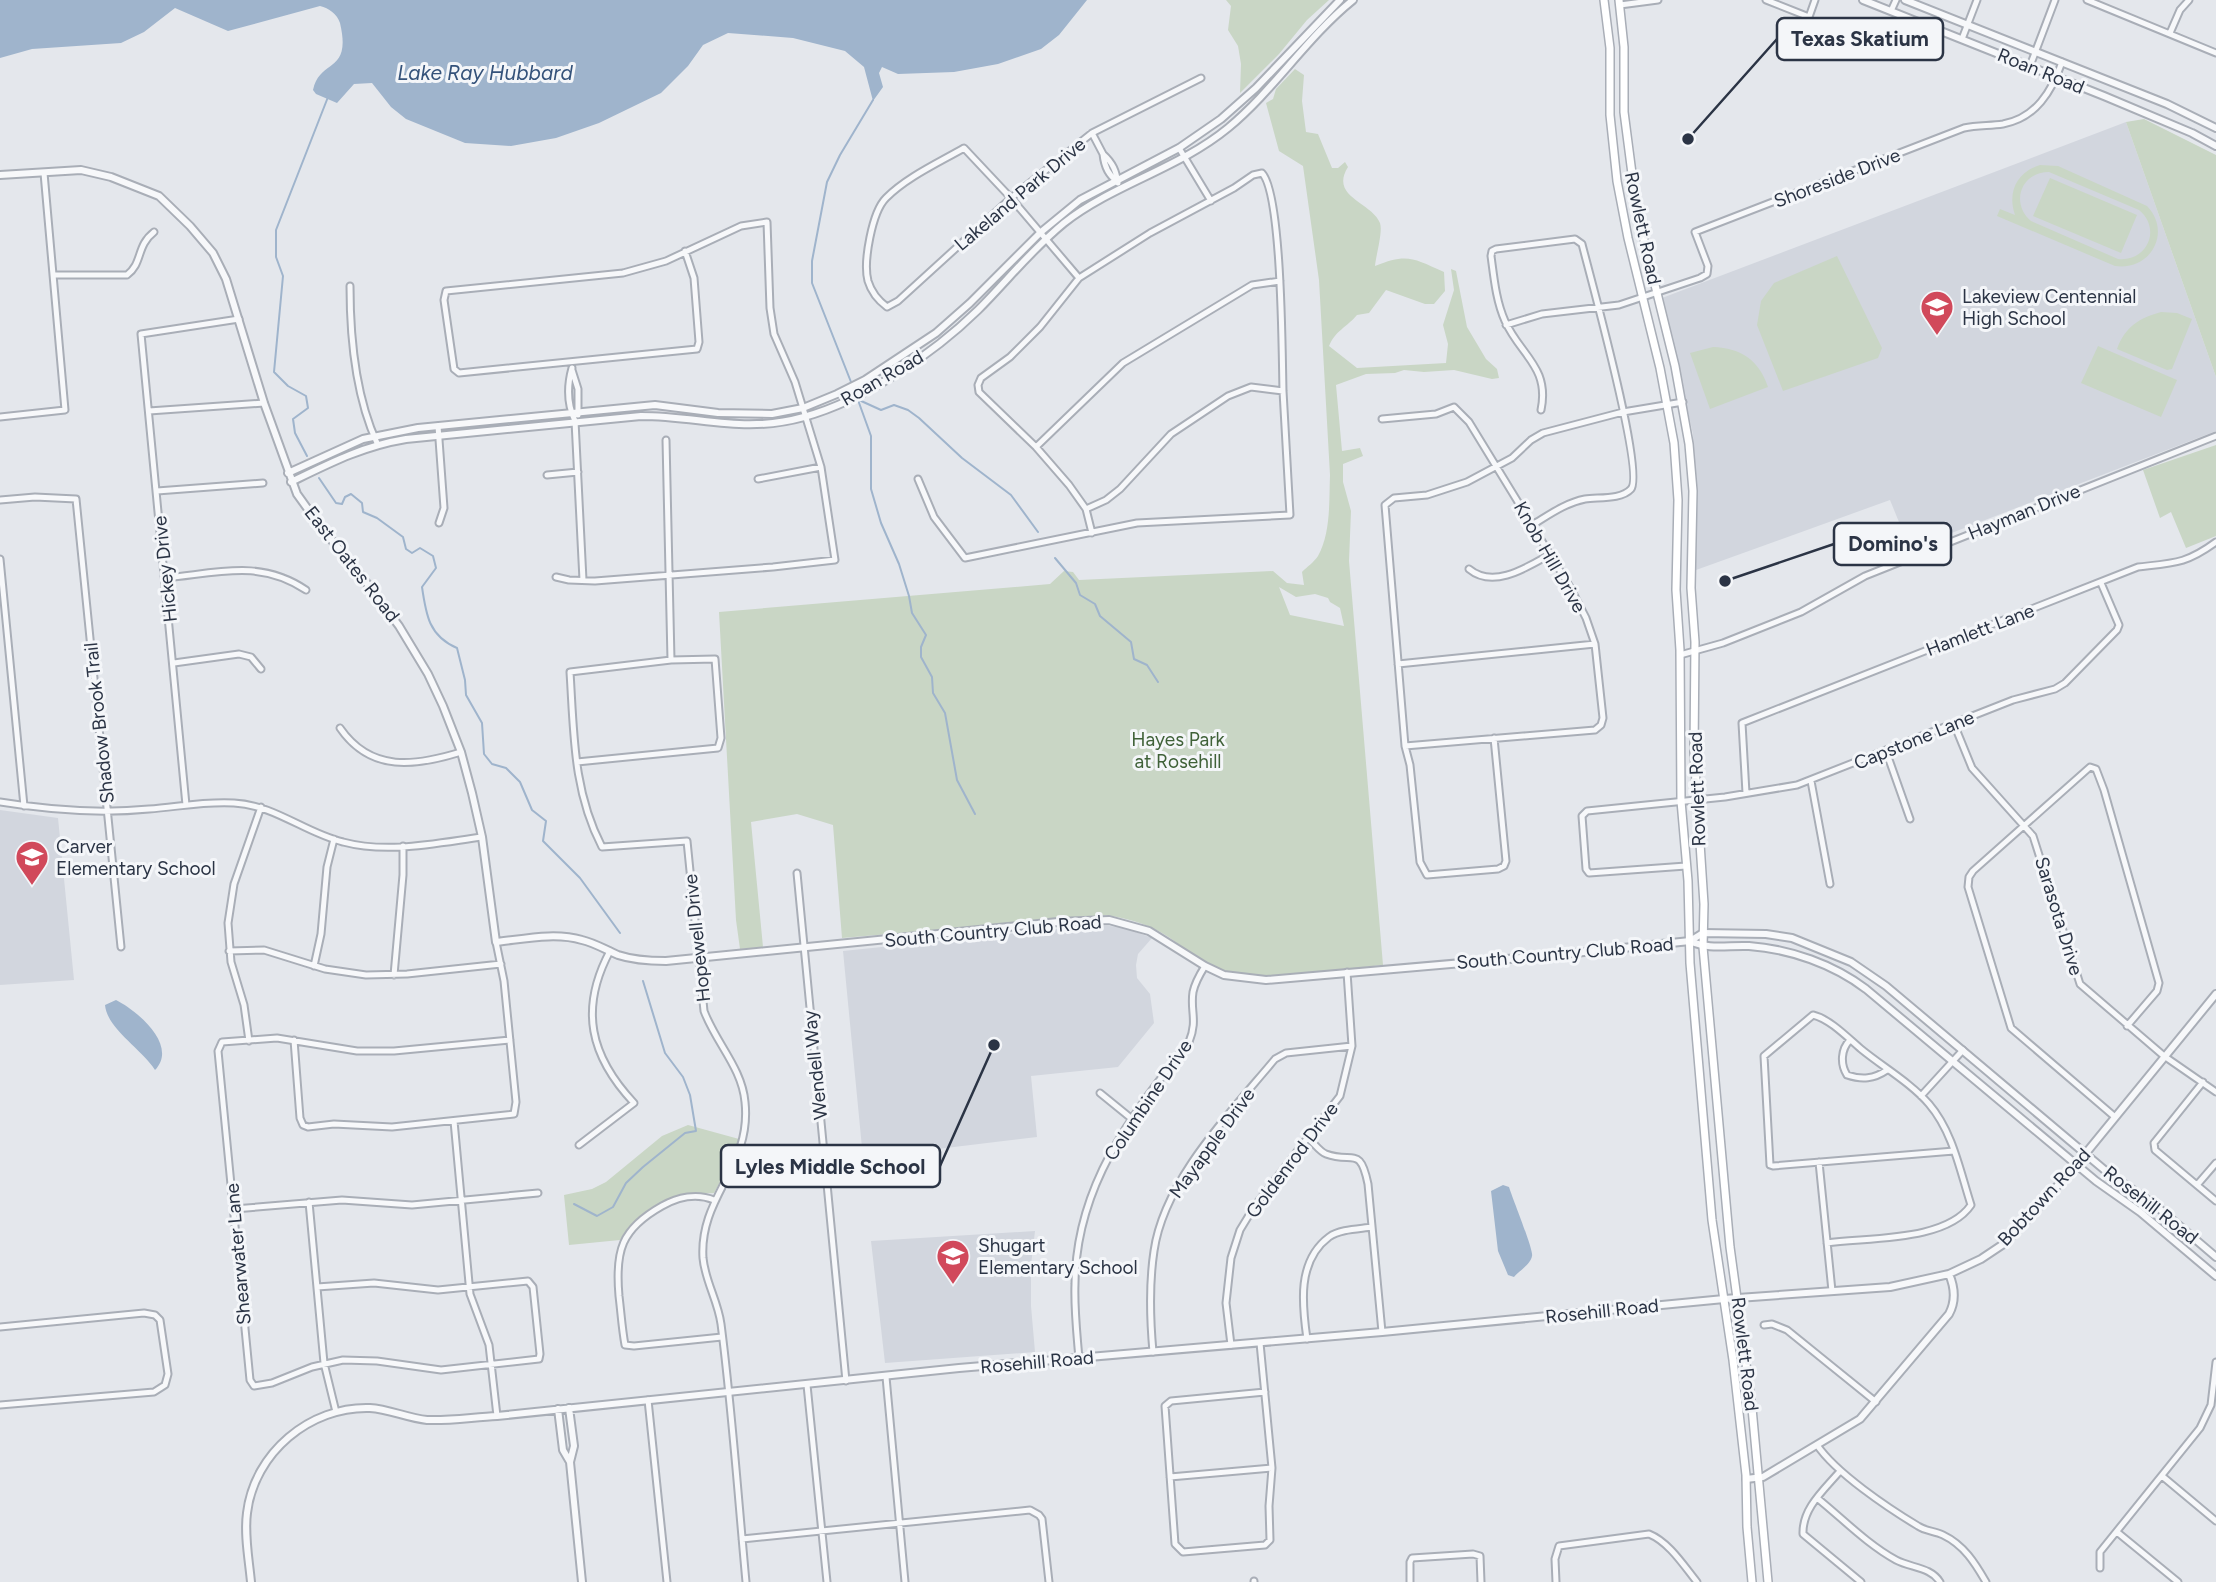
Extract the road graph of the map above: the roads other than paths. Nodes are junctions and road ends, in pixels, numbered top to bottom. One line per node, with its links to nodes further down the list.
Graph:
1 (1340, 0): 17 (street, Roan Road)
2 (1353, 0): 18 (street, Roan Road)
3 (1604, 0): 15 (main road, Rowlett Road)
4 (1658, 0): 14 (street)
5 (1766, 0): 6 (street)
6 (1815, 0)
7 (1863, 0): 16 (street, Roan Road)
8 (1896, 0): 16 (street)
9 (1905, 0): 19 (street, Roan Road)
10 (1977, 0): 19 (street)
11 (2055, 0): 22 (street)
12 (2087, 0): 20 (street)
13 (2189, 0): 20 (street)
14 (1620, 2): 15 (main road); 35 (main road, Rowlett Road)
15 (1605, 9): 37 (main road, Rowlett Road)
16 (1892, 11): 21 (street, Roan Road)
17 (1319, 20): 18 (street); 31 (street, Roan Road)
18 (1326, 25): 32 (street, Roan Road)
19 (1967, 25): 21 (street); 22 (street, Roan Road)
20 (2170, 33): 23 (street)
21 (1962, 39): 25 (street, Roan Road)
22 (2035, 51): 24 (street, Roan Road); 25 (street)
23 (2216, 53)
24 (2062, 62): 26 (street, Shoreside Drive); 28 (street, Roan Road)
25 (2030, 66): 26 (street, Roan Road)
26 (2056, 77): 30 (street, Roan Road); 48 (street, Shoreside Drive)
27 (1201, 78): 29 (street, Lakeland Park Drive)
28 (2216, 128)
29 (1092, 133): 36 (street); 39 (street, Lakeland Park Drive)
30 (2216, 146)
31 (1180, 148): 32 (street); 36 (street, Roan Road)
32 (1185, 158): 38 (street, Roan Road); 40 (street)
33 (44, 173): 34 (street, East Oates Road); 44 (street); 51 (street, East Oates Road)
34 (0, 175)
35 (1632, 178): 37 (main road); 48 (main road, Rowlett Road)
36 (1117, 181): 38 (street); 42 (street, Roan Road)
37 (1618, 181): 49 (main road, Rowlett Road)
38 (1121, 189): 42 (street, Roan Road)
39 (1010, 198): 39 (street, Lakeland Park Drive); 42 (street)
40 (1211, 201): 45 (street); 46 (street)
41 (154, 232): 44 (street)
42 (1044, 235): 45 (street); 58 (street, Roan Road); 64 (street, Roan Road)
43 (685, 251): 53 (street); 53 (street); 58 (street)
44 (54, 275): 63 (street)
45 (1079, 278): 72 (street)
46 (1280, 281): 54 (street); 72 (street)
47 (350, 286): 70 (street)
48 (1657, 294): 49 (street, Shoreside Drive); 55 (main road, Rowlett Road)
49 (1642, 299): 50 (street, Shoreside Drive); 57 (main road, Rowlett Road)
50 (1598, 309): 52 (street, Shoreside Drive); 52 (street); 62 (street)
51 (239, 319): 56 (street, East Oates Road); 60 (street, Hickey Drive)
52 (1506, 325): 59 (street)
53 (571, 365): 61 (street)
54 (1283, 391): 86 (street); 89 (street)
55 (1683, 402): 57 (street); 83 (main road, Rowlett Road)
56 (264, 403): 60 (street); 76 (street, East Oates Road)
57 (1668, 404): 62 (street); 85 (main road, Rowlett Road)
58 (803, 408): 61 (street, Roan Road); 64 (street)
59 (1541, 410)
60 (149, 411): 82 (street, Hickey Drive)
61 (575, 412): 66 (street); 67 (street, Roan Road)
62 (1623, 412): 74 (street); 88 (street)
63 (0, 417)
64 (805, 417): 66 (street, Roan Road); 73 (street)
65 (1382, 419): 74 (street, Knob Hill Drive)
66 (575, 421): 68 (street, Roan Road); 75 (street)
67 (438, 426): 68 (street); 70 (street, Roan Road)
68 (439, 436): 70 (street, Roan Road); 87 (street)
69 (2216, 436): 103 (street, Hayman Drive)
70 (376, 440): 76 (street, Roan Road); 80 (street, Roan Road)
71 (666, 440): 94 (street)
72 (1036, 447): 86 (street)
73 (821, 467): 78 (street); 94 (street)
74 (1496, 467): 88 (street, Knob Hill Drive); 107 (street)
75 (578, 472): 77 (street); 99 (street)
76 (288, 473): 80 (street, East Oates Road)
77 (547, 475)
78 (758, 479)
79 (918, 479): 89 (street)
80 (291, 482): 114 (street, East Oates Road)
81 (263, 483): 82 (street)
82 (157, 491): 98 (street, Hickey Drive)
83 (1693, 495): 85 (main road); 95 (main road, Rowlett Road)
84 (0, 500): 124 (street, Shadow Brook Trail)
85 (1678, 500): 96 (main road, Rowlett Road)
86 (1086, 509): 89 (street)
87 (439, 523)
88 (1532, 525): 91 (street, Knob Hill Drive)
89 (1092, 533)
90 (2216, 542): 100 (street, Hamlett Lane)
91 (1549, 555): 93 (street); 102 (street, Knob Hill Drive)
92 (0, 559): 122 (street)
93 (1468, 569)
94 (669, 574): 99 (street); 105 (street)
95 (1691, 574): 96 (main road); 103 (main road, Rowlett Road)
96 (1676, 575): 104 (main road, Rowlett Road)
97 (556, 577): 99 (street)
98 (166, 578): 101 (street); 106 (street, Hickey Drive)
99 (583, 580)
100 (2101, 583): 109 (street, Capstone Lane); 117 (street, Hamlett Lane)
101 (306, 590)
102 (1595, 644): 107 (street); 111 (street, Knob Hill Drive)
103 (1695, 652): 104 (street, Hayman Drive); 118 (main road, Rowlett Road)
104 (1680, 655): 119 (main road, Rowlett Road)
105 (671, 660): 115 (street); 115 (street)
106 (174, 663): 108 (street); 121 (street, Hickey Drive)
107 (1398, 664): 112 (street)
108 (261, 669)
109 (1955, 724): 113 (street, Capstone Lane); 126 (street, Sarasota Drive)
110 (340, 728): 114 (street)
111 (1494, 738): 112 (street, Knob Hill Drive); 112 (street)
112 (1405, 746)
113 (1886, 751): 116 (street, Capstone Lane); 125 (street)
114 (461, 752): 127 (street, East Oates Road)
115 (577, 762): 141 (street, Hopewell Drive)
116 (1811, 781): 117 (street, Capstone Lane); 132 (street)
117 (1746, 793): 118 (street, Capstone Lane)
118 (1696, 800): 119 (street, Capstone Lane); 133 (main road, Rowlett Road)
119 (1681, 801): 130 (main road, Rowlett Road); 130 (street, Capstone Lane)
120 (0, 802): 122 (street)
121 (186, 805): 123 (street); 124 (street)
122 (24, 806): 124 (street)
123 (261, 807): 128 (street); 139 (street)
124 (107, 811): 136 (street, Shadow Brook Trail)
125 (1910, 819)
126 (2023, 825): 150 (street, Sarasota Drive); 150 (street); 164 (street)
127 (481, 837): 129 (street); 135 (street, East Oates Road)
128 (334, 839): 129 (street); 143 (street)
129 (403, 846): 146 (street)
130 (1686, 866): 134 (main road, Rowlett Road)
131 (797, 873): 137 (street, Wendell Way)
132 (1830, 884)
133 (1703, 933): 134 (street, South Country Club Road); 138 (main road, Rowlett Road); 147 (street)
134 (1690, 941): 138 (street, South Country Club Road); 145 (street, South Country Club Road); 180 (main road, Rowlett Road)
135 (496, 942): 140 (street, South Country Club Road); 142 (street, East Oates Road)
136 (121, 947)
137 (804, 947): 141 (street, South Country Club Road); 144 (street, South Country Club Road); 206 (street, Wendell Way)
138 (1703, 947): 148 (street, South Country Club Road); 181 (main road, Rowlett Road)
139 (229, 951): 143 (street); 153 (street)
140 (610, 951): 141 (street, South Country Club Road); 168 (street)
141 (698, 957): 177 (street, Hopewell Drive)
142 (501, 964): 146 (street); 151 (street, East Oates Road)
143 (314, 966): 146 (street)
144 (1205, 966): 145 (street, South Country Club Road); 165 (street, Columbine Drive)
145 (1347, 972): 155 (street, Goldenrod Drive)
146 (394, 975)
147 (1880, 982): 148 (street); 156 (street)
148 (1871, 993): 158 (street, South Country Club Road)
149 (2216, 994): 157 (street, Bobtown Road)
150 (2127, 1026): 157 (street, Sarasota Drive)
151 (510, 1040): 154 (street); 166 (street, East Oates Road)
152 (1850, 1040): 159 (street); 159 (street); 171 (street)
153 (248, 1041): 154 (street); 182 (street, Shearwater Lane)
154 (294, 1041): 166 (street)
155 (1352, 1046): 167 (street, Goldenrod Drive); 200 (street, Mayapple Drive)
156 (1963, 1050): 158 (street); 170 (street)
157 (2164, 1056): 160 (street, Sarasota Drive); 164 (street, Bobtown Road)
158 (1954, 1061): 163 (street); 173 (street, South Country Club Road)
159 (1887, 1070): 163 (street)
160 (2203, 1082): 161 (street, Sarasota Drive); 174 (street)
161 (2216, 1092)
162 (1100, 1093): 165 (street)
163 (1921, 1097): 169 (street)
164 (2115, 1117): 170 (street, Bobtown Road)
165 (1132, 1119): 201 (street, Columbine Drive)
166 (454, 1121): 176 (street)
167 (1308, 1138): 183 (street); 199 (street, Goldenrod Drive)
168 (579, 1145)
169 (1954, 1151): 171 (street); 184 (street)
170 (2086, 1153): 173 (street, Bobtown Road); 185 (street, Rosehill Road)
171 (1819, 1163): 184 (street)
172 (2216, 1163): 174 (street)
173 (2077, 1164): 186 (street, Bobtown Road); 187 (street, Rosehill Road)
174 (2197, 1185): 178 (street)
175 (538, 1193): 176 (street)
176 (462, 1200): 179 (street); 189 (street)
177 (714, 1200): 196 (street, Hopewell Drive); 196 (street)
178 (2216, 1201)
179 (309, 1202): 182 (street); 188 (street)
180 (1711, 1203): 181 (main road); 191 (main road, Rowlett Road)
181 (1727, 1203): 192 (main road, Rowlett Road)
182 (234, 1209): 203 (street, Shearwater Lane)
183 (1372, 1227): 195 (street); 197 (street)
184 (1827, 1242): 190 (street)
185 (2216, 1257)
186 (1950, 1274): 190 (street, Rosehill Road); 211 (street)
187 (2216, 1276)
188 (317, 1287): 189 (street); 203 (street)
189 (470, 1287): 204 (street); 204 (street)
190 (1832, 1291): 192 (street, Rosehill Road)
191 (1724, 1299): 192 (street, Rosehill Road); 195 (street, Rosehill Road); 224 (main road, Rowlett Road)
192 (1737, 1299): 223 (main road, Rowlett Road)
193 (1764, 1325): 211 (street)
194 (0, 1327): 212 (street)
195 (1382, 1332): 197 (street, Rosehill Road)
196 (722, 1336): 208 (street, Hopewell Drive)
197 (1307, 1339): 198 (street, Rosehill Road)
198 (1260, 1343): 199 (street, Rosehill Road); 209 (street)
199 (1231, 1345): 200 (street, Rosehill Road)
200 (1153, 1352): 201 (street, Rosehill Road)
201 (1079, 1359): 205 (street, Rosehill Road)
202 (2216, 1362): 221 (street)
203 (324, 1363): 204 (street); 215 (street)
204 (492, 1364): 216 (street)
205 (886, 1377): 206 (street, Rosehill Road); 227 (street)
206 (846, 1381): 207 (street, Rosehill Road)
207 (807, 1385): 208 (street, Rosehill Road); 228 (street)
208 (727, 1392): 210 (street, Rosehill Road); 230 (street, Hopewell Drive)
209 (1265, 1392): 219 (street); 222 (street)
210 (648, 1400): 213 (street, Rosehill Road); 234 (street)
211 (1876, 1402): 217 (street)
212 (0, 1405)
213 (569, 1408): 214 (street, Rosehill Road); 218 (street)
214 (558, 1409): 216 (street, Rosehill Road); 218 (street)
215 (336, 1412): 216 (street, Rosehill Road); 232 (street, Rosehill Road)
216 (496, 1416)
217 (1817, 1445): 220 (street); 223 (street)
218 (570, 1461): 233 (street)
219 (1272, 1468): 222 (street); 222 (street)
220 (1840, 1471): 225 (street); 247 (street)
221 (2162, 1476): 226 (street); 229 (street)
222 (1170, 1477)
223 (1759, 1478): 224 (street); 244 (main road, Rowlett Road)
224 (1746, 1479): 243 (main road, Rowlett Road)
225 (1817, 1498): 245 (street); 246 (street)
226 (2216, 1521)
227 (899, 1524): 228 (street); 237 (street); 238 (street)
228 (822, 1531): 230 (street); 236 (street)
229 (2117, 1532): 231 (street); 248 (street)
230 (742, 1539): 235 (street, Hopewell Drive)
231 (2100, 1568)
232 (251, 1582)
233 (582, 1582)
234 (667, 1582)
235 (746, 1582)
236 (827, 1582)
237 (905, 1582)
238 (1049, 1582)
239 (1410, 1582): 240 (street)
240 (1481, 1582)
241 (1556, 1582): 242 (street)
242 (1697, 1582)
243 (1752, 1582)
244 (1768, 1582)
245 (1861, 1582)
246 (1940, 1582)
247 (1986, 1582)
248 (2178, 1582)

